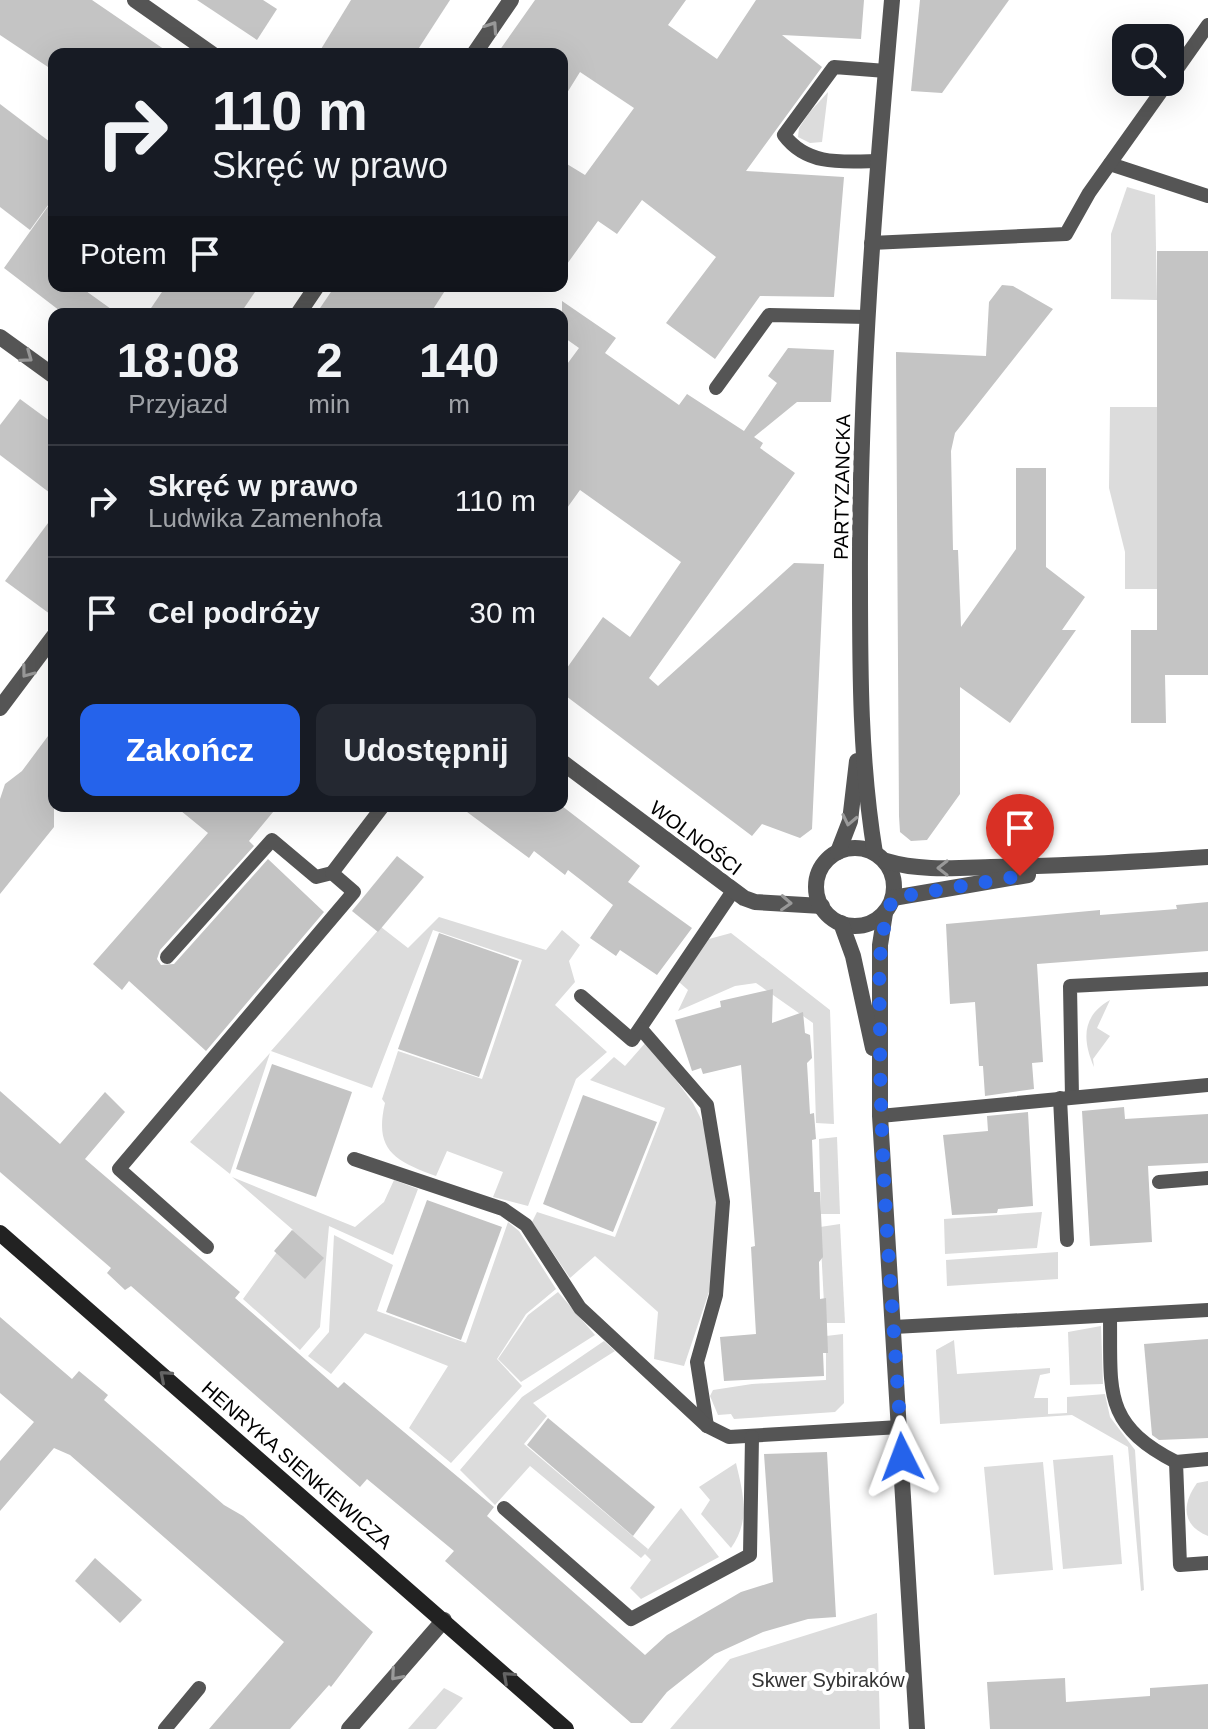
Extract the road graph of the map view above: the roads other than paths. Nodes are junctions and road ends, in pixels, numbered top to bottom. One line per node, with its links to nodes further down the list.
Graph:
1 (135, 0): 5 (street)
2 (511, 0): 6 (street, one-way to 2)
3 (892, 0): 8 (street, PARTYZANCKA)
4 (1208, 25): 7 (lane)
5 (203, 48)
6 (478, 48)
7 (1184, 59)
8 (886, 71): 10 (street, PARTYZANCKA); 10 (lane)
9 (1158, 96): 11 (lane)
10 (877, 161): 13 (street, PARTYZANCKA)
11 (1110, 164): 12 (lane); 13 (lane)
12 (1208, 196)
13 (871, 243): 14 (street, PARTYZANCKA)
14 (868, 317): 17 (lane); 20 (street, PARTYZANCKA)
15 (0, 337): 16 (street, one-way to 16)
16 (48, 372)
17 (716, 388)
18 (48, 644): 19 (street, one-way to 19)
19 (0, 708)
20 (861, 731): 23 (street, PARTYZANCKA, one-way to 23); 24 (street, PARTYZANCKA)
21 (568, 767): 28 (street, WOLNOŚCI)
22 (378, 812): 27 (lane)
23 (838, 852): 24 (street); 30 (street)
24 (880, 857): 26 (street, one-way to 24); 29 (street)
25 (1208, 857): 26 (street)
26 (1077, 866): 29 (street)
27 (332, 873): 32 (lane); 45 (lane)
28 (733, 891): 30 (street, WOLNOŚCI, one-way to 30); 35 (lane)
29 (889, 905): 31 (street); 36 (street)
30 (822, 906): 31 (street)
31 (841, 923): 36 (street)
32 (167, 957)
33 (1208, 979): 38 (lane)
34 (581, 996): 35 (lane)
35 (641, 1029): 49 (lane)
36 (880, 1077): 39 (street)
37 (1208, 1085): 38 (lane)
38 (1066, 1098): 39 (lane); 44 (lane)
39 (880, 1116): 48 (street)
40 (354, 1159): 49 (lane)
41 (1208, 1178): 42 (lane)
42 (1159, 1182)
43 (0, 1233): 56 (main road, HENRYKA SIENKIEWICZA, one-way to 43)
44 (1067, 1240)
45 (207, 1247)
46 (1208, 1310): 47 (lane)
47 (1110, 1317): 48 (lane); 53 (lane)
48 (894, 1327): 50 (street)
49 (707, 1426): 51 (lane)
50 (900, 1427): 51 (lane); 61 (street)
51 (752, 1437): 54 (lane)
52 (1208, 1459): 53 (lane)
53 (1176, 1462): 55 (lane)
54 (504, 1508)
55 (1208, 1563)
56 (444, 1620): 59 (street, one-way to 59); 60 (main road, HENRYKA SIENKIEWICZA, one-way to 56)
57 (199, 1688): 58 (lane)
58 (165, 1729)
59 (349, 1729)
60 (566, 1729)
61 (917, 1729)

